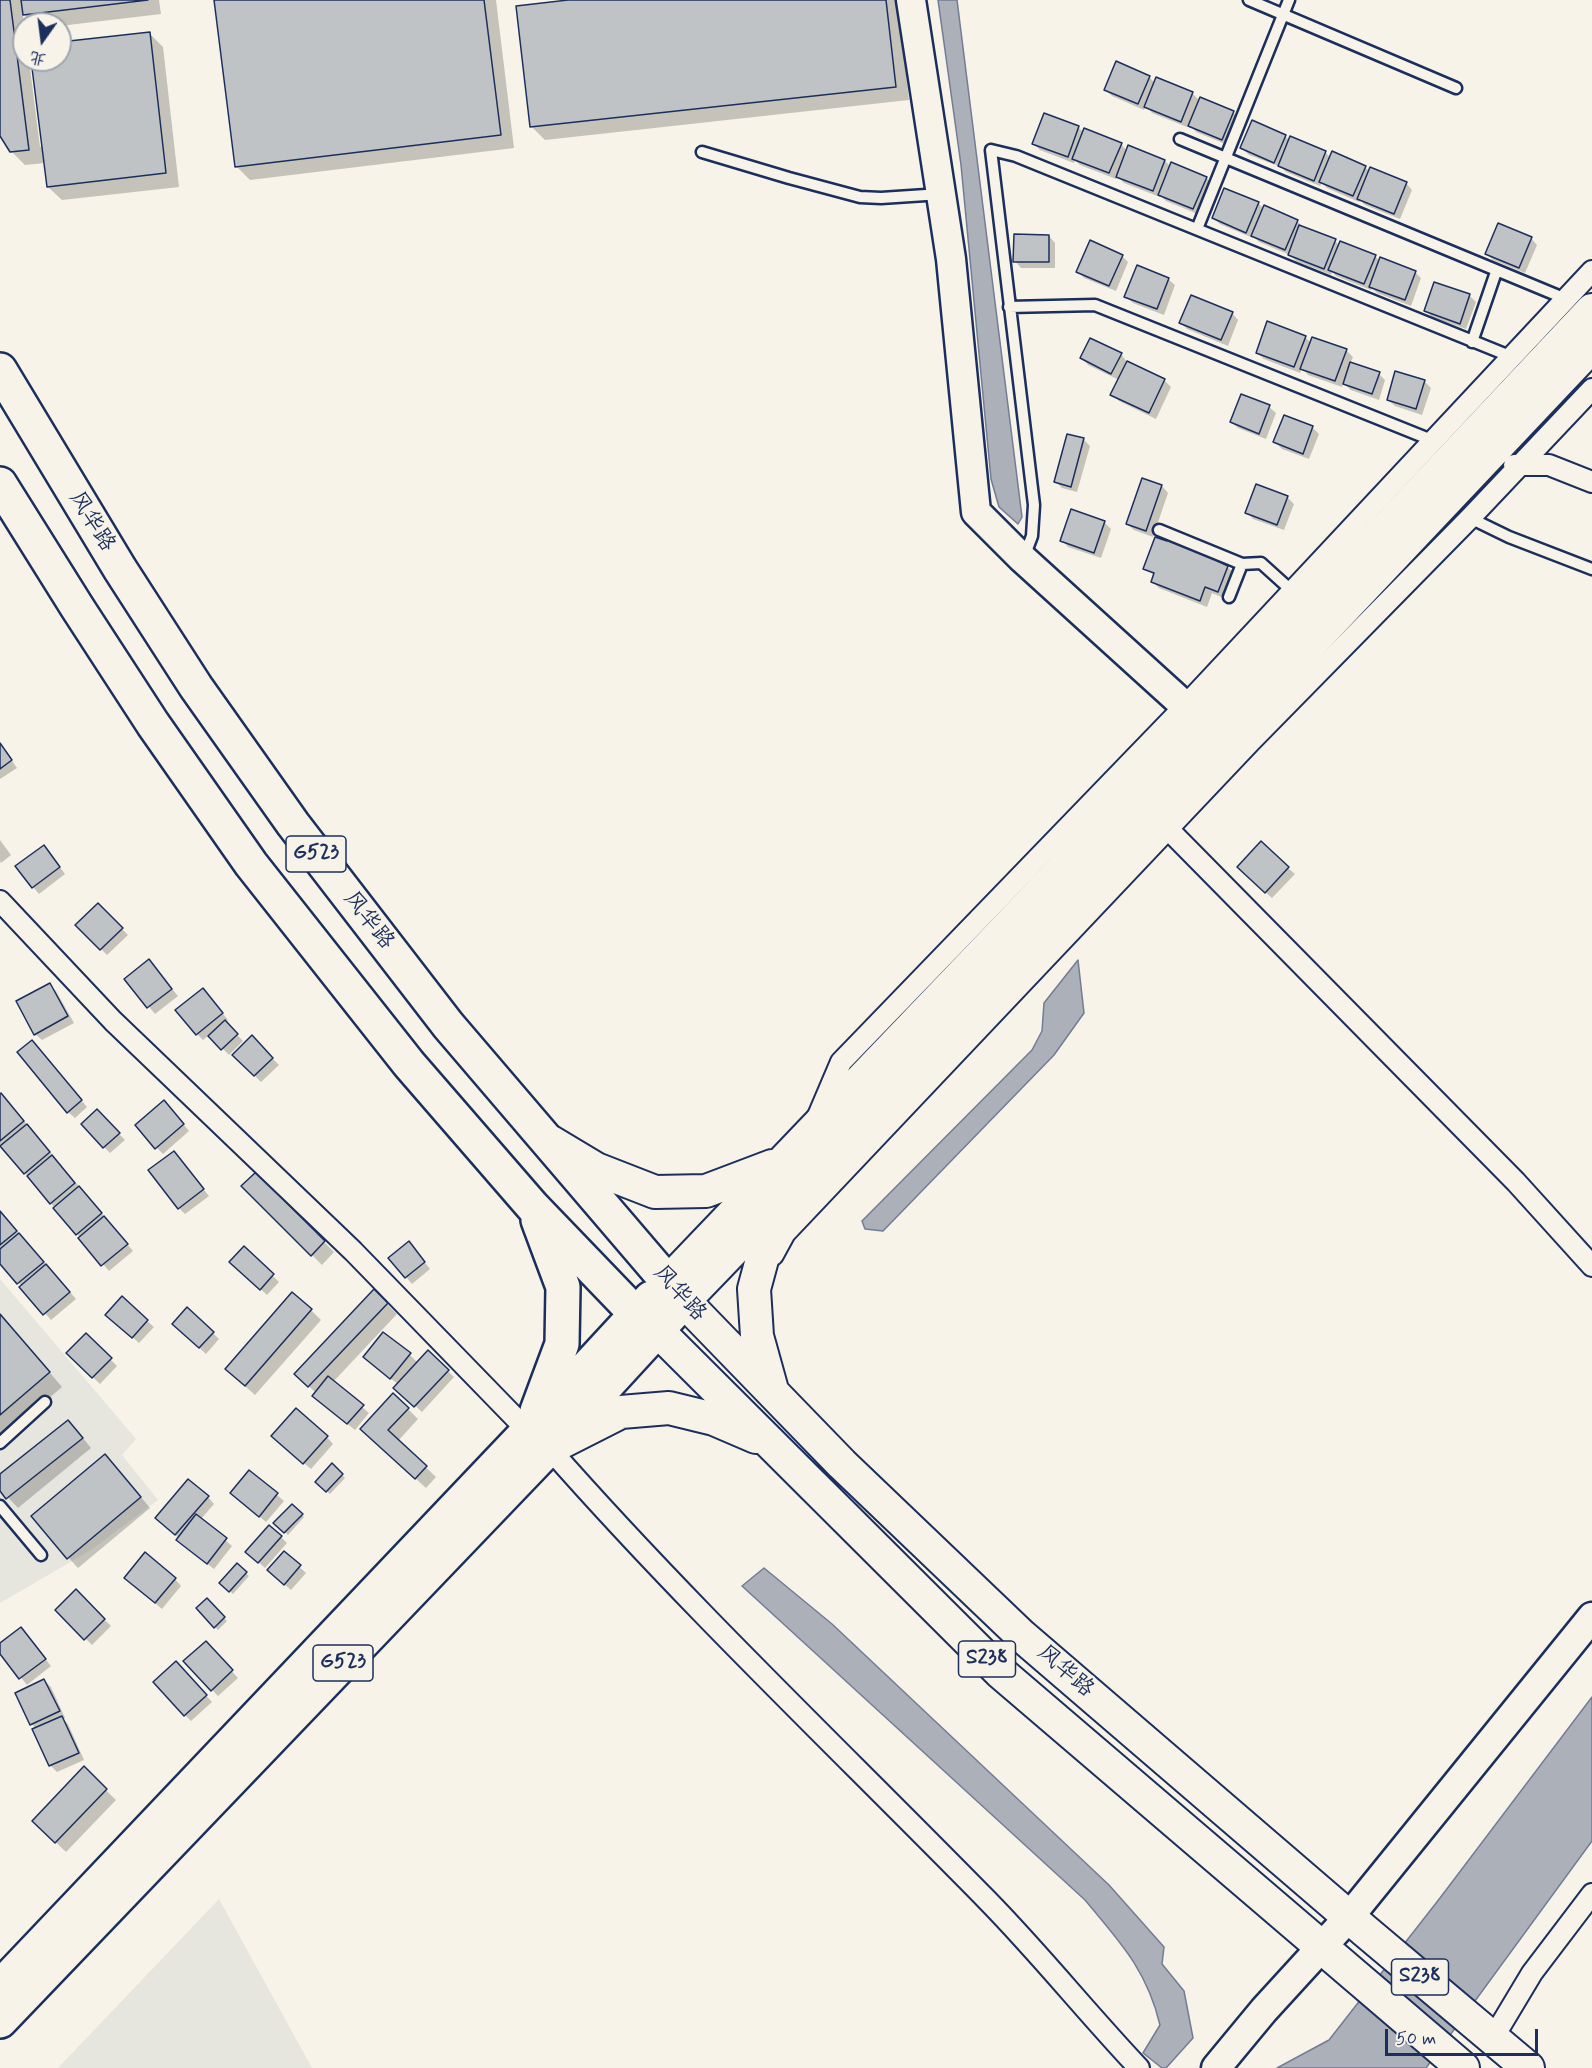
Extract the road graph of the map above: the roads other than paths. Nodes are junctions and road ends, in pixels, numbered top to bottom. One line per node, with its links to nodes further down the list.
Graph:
1 (911, 0): 9 (street)
2 (1249, 0): 4 (lane)
3 (1289, 0): 4 (lane)
4 (1283, 14): 5 (lane); 8 (lane)
5 (1456, 88)
6 (1180, 139): 8 (lane)
7 (702, 152): 9 (lane)
8 (1226, 158): 10 (lane); 12 (lane)
9 (941, 194): 27 (street)
10 (1197, 229): 14 (lane); 15 (lane)
11 (1592, 271): 13 (street)
12 (1496, 272): 13 (lane); 15 (lane)
13 (1579, 304): 17 (street); 32 (main road)
14 (1009, 307): 20 (lane); 27 (lane)
15 (1472, 342): 17 (lane)
16 (1592, 346): 21 (main road)
17 (1512, 357): 20 (street)
18 (0, 370): 35 (highway, 风华路 / G523)
19 (1592, 389): 22 (street)
20 (1434, 441): 30 (street)
21 (1480, 465): 22 (street); 32 (main road)
22 (1520, 465): 23 (street); 25 (street)
23 (1592, 482)
24 (0, 484): 38 (highway, 风华路 / G523)
25 (1470, 518): 29 (lane); 32 (street)
26 (1160, 530): 28 (lane)
27 (1023, 559): 32 (street)
28 (1242, 564): 30 (lane); 31 (lane)
29 (1592, 569)
30 (1292, 591): 32 (street)
31 (1229, 597)
32 (1220, 722): 33 (street); 36 (main road); 37 (main road)
33 (1168, 829): 39 (street); 40 (street)
34 (0, 902): 45 (street)
35 (542, 1137): 36 (main road); 41 (highway, 风华路 / G523)
36 (782, 1162): 41 (main road)
37 (777, 1204): 40 (main road); 41 (main road)
38 (533, 1207): 42 (highway, 风华路 / G523); 45 (highway)
39 (1592, 1266)
40 (754, 1289): 43 (main road)
41 (676, 1292): 42 (highway, G523); 43 (main road, 风华路 / S238)
42 (646, 1321): 45 (highway, G523); 46 (main road, 风华路 / S238)
43 (773, 1393): 52 (main road, 风华路 / S238)
44 (45, 1402): 47 (lane)
45 (539, 1440): 46 (main road); 54 (highway, G523); 55 (highway, G523); 58 (street)
46 (770, 1442): 53 (main road, 风华路 / S238)
47 (0, 1443)
48 (0, 1506): 49 (lane)
49 (41, 1555)
50 (1592, 1617): 52 (street)
51 (1592, 1894): 56 (street)
52 (1357, 1924): 53 (street); 56 (main road, 风华路 / S238)
53 (1332, 1956): 57 (main road, 风华路 / S238); 59 (street)
54 (0, 1987)
55 (0, 2021)
56 (1484, 2031): 57 (main road); 60 (main road, 风华路 / S238)
57 (1462, 2065)
58 (1140, 2068)
59 (1216, 2068)
60 (1528, 2068)

